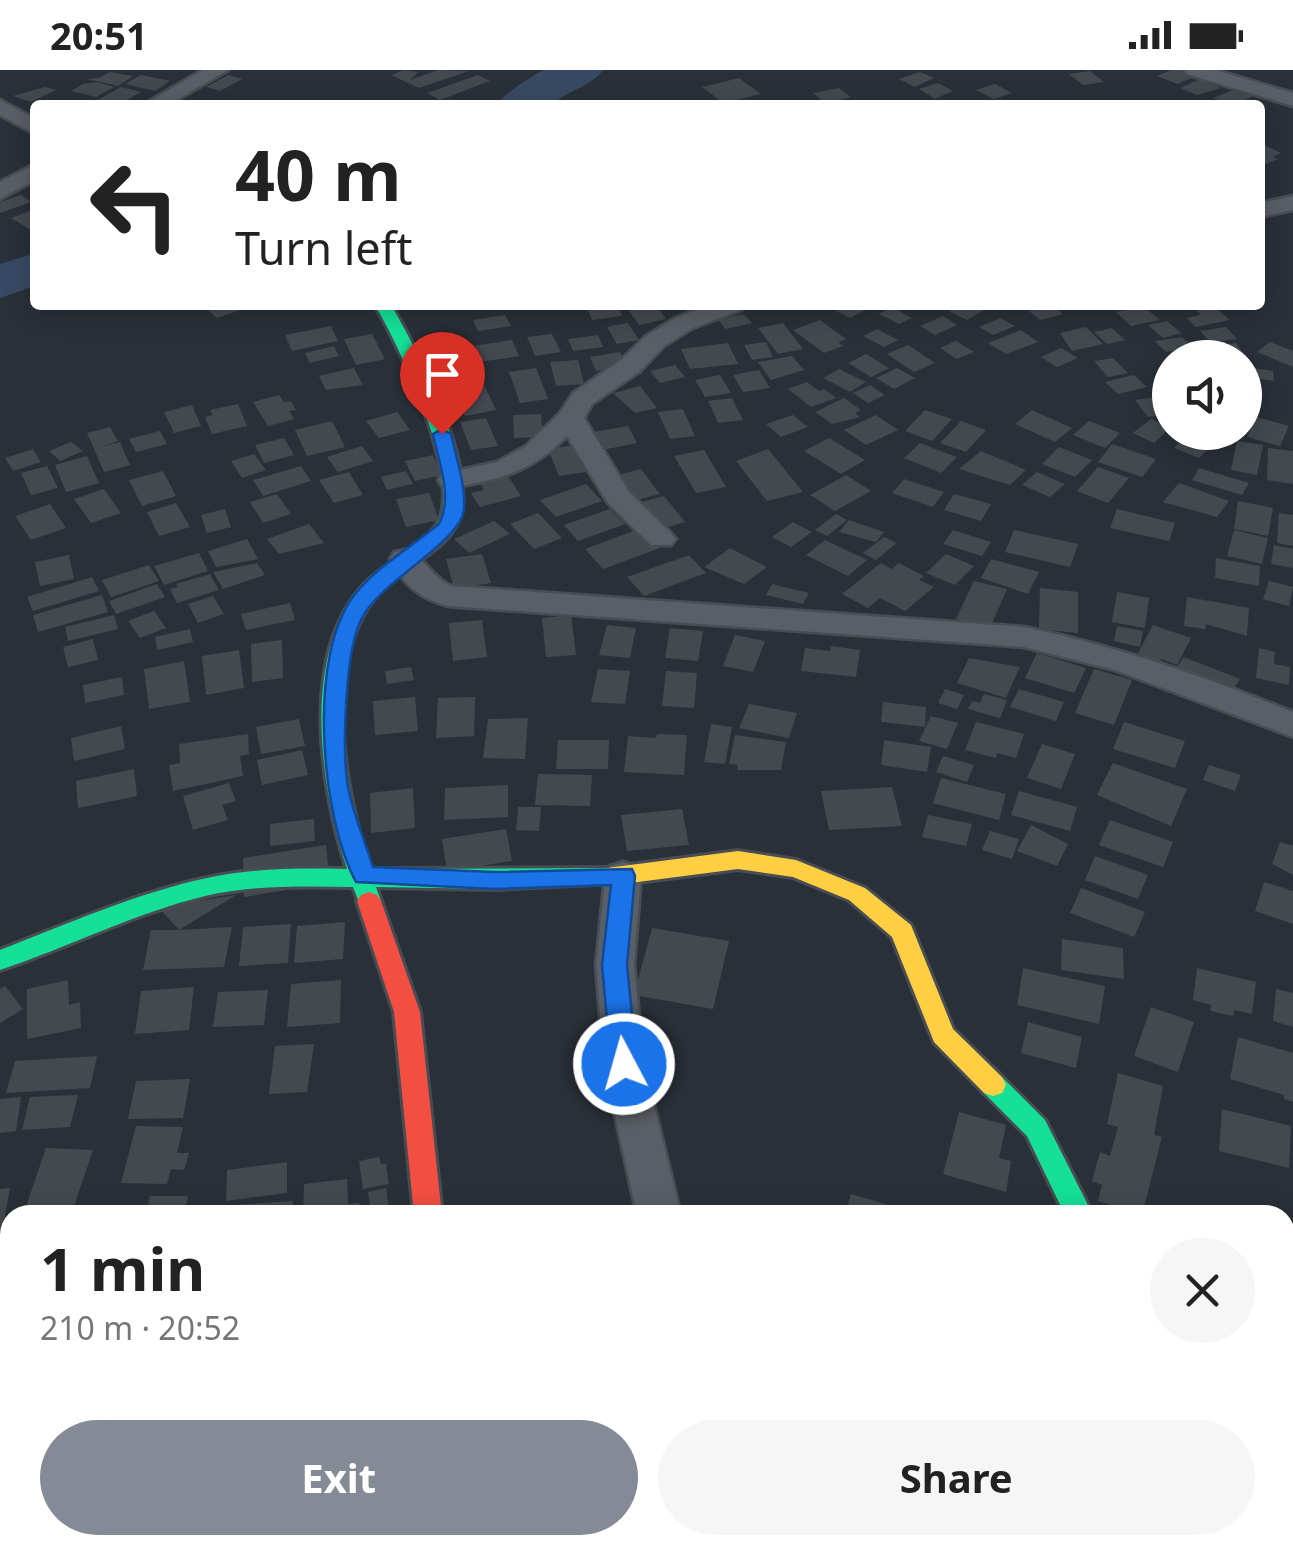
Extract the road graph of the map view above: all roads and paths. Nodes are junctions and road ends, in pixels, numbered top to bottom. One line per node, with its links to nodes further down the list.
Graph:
1 (218, 70): 3 (street)
2 (1194, 70): 4 (street)
3 (162, 100)
4 (1293, 100)
5 (0, 106): 6 (street)
6 (30, 125)
7 (30, 175): 8 (street)
8 (0, 192)
9 (1293, 203): 10 (street)
10 (1265, 209)
11 (388, 310): 14 (street)
12 (719, 310): 13 (street)
13 (570, 418): 14 (street); 15 (street)
14 (452, 480): 16 (street)
15 (660, 539)
16 (405, 559): 17 (street); 18 (street)
17 (1293, 725)
18 (364, 876): 19 (street); 20 (street); 21 (street)
19 (624, 876): 22 (street); 23 (street)
20 (0, 960)
21 (427, 1205)
22 (656, 1205)
23 (1075, 1205)

